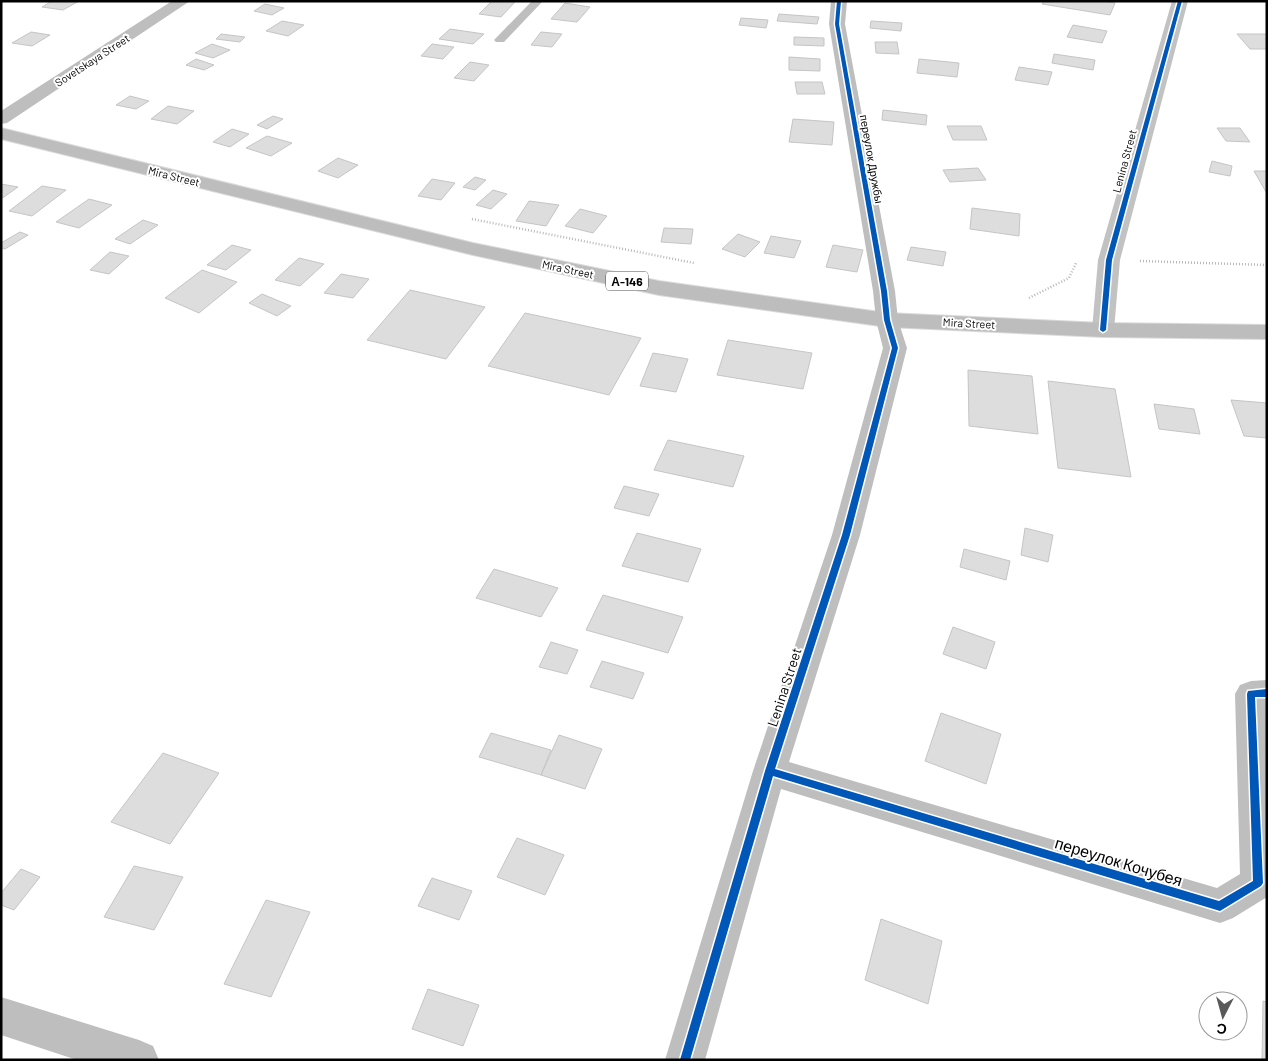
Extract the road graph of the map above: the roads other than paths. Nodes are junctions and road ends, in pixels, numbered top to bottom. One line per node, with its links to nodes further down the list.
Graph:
1 (183, 1): 6 (street, Sovetskaya Street)
2 (538, 1): 5 (lane)
3 (839, 1): 8 (street, переулок Дружбы)
4 (1180, 1): 9 (street, Lenina Street)
5 (500, 40)
6 (1, 119)
7 (1, 134): 8 (highway, Mira Street / А-146)
8 (887, 320): 9 (highway, Mira Street / А-146); 12 (street, Lenina Street)
9 (1103, 330): 10 (highway, Mira Street / А-146)
10 (1267, 332)
11 (1267, 693): 12 (street, переулок Кочубея)
12 (770, 770): 15 (street, Lenina Street)
13 (1, 1016): 14 (street)
14 (139, 1060)
15 (685, 1060)

